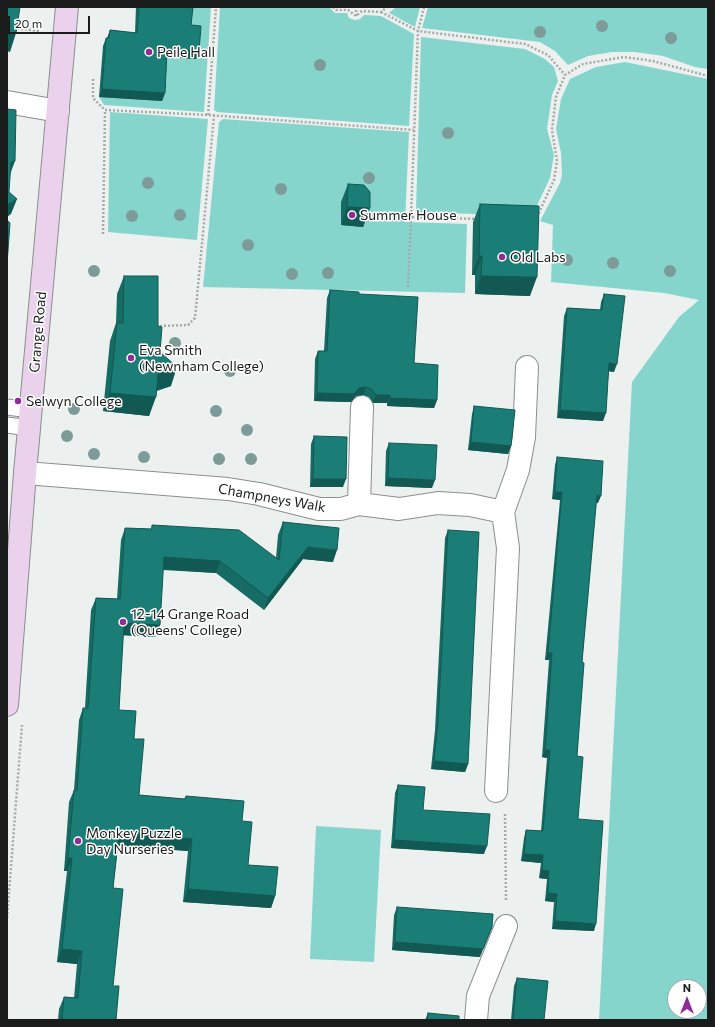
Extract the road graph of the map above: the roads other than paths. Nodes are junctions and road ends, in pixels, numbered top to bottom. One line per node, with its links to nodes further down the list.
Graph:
1 (67, 7): 3 (street, Grange Road)
2 (7, 102): 3 (street)
3 (58, 111): 7 (street, Grange Road)
4 (527, 366): 11 (street)
5 (7, 406): 7 (lane)
6 (362, 407): 10 (street)
7 (30, 419): 8 (lane); 9 (street, Grange Road)
8 (7, 425)
9 (25, 473): 10 (street, Champneys Walk); 12 (street, Grange Road)
10 (359, 504): 11 (street, Champneys Walk)
11 (503, 512): 13 (street)
12 (7, 705)
13 (496, 791)
14 (506, 926): 15 (street)
15 (476, 1020)

